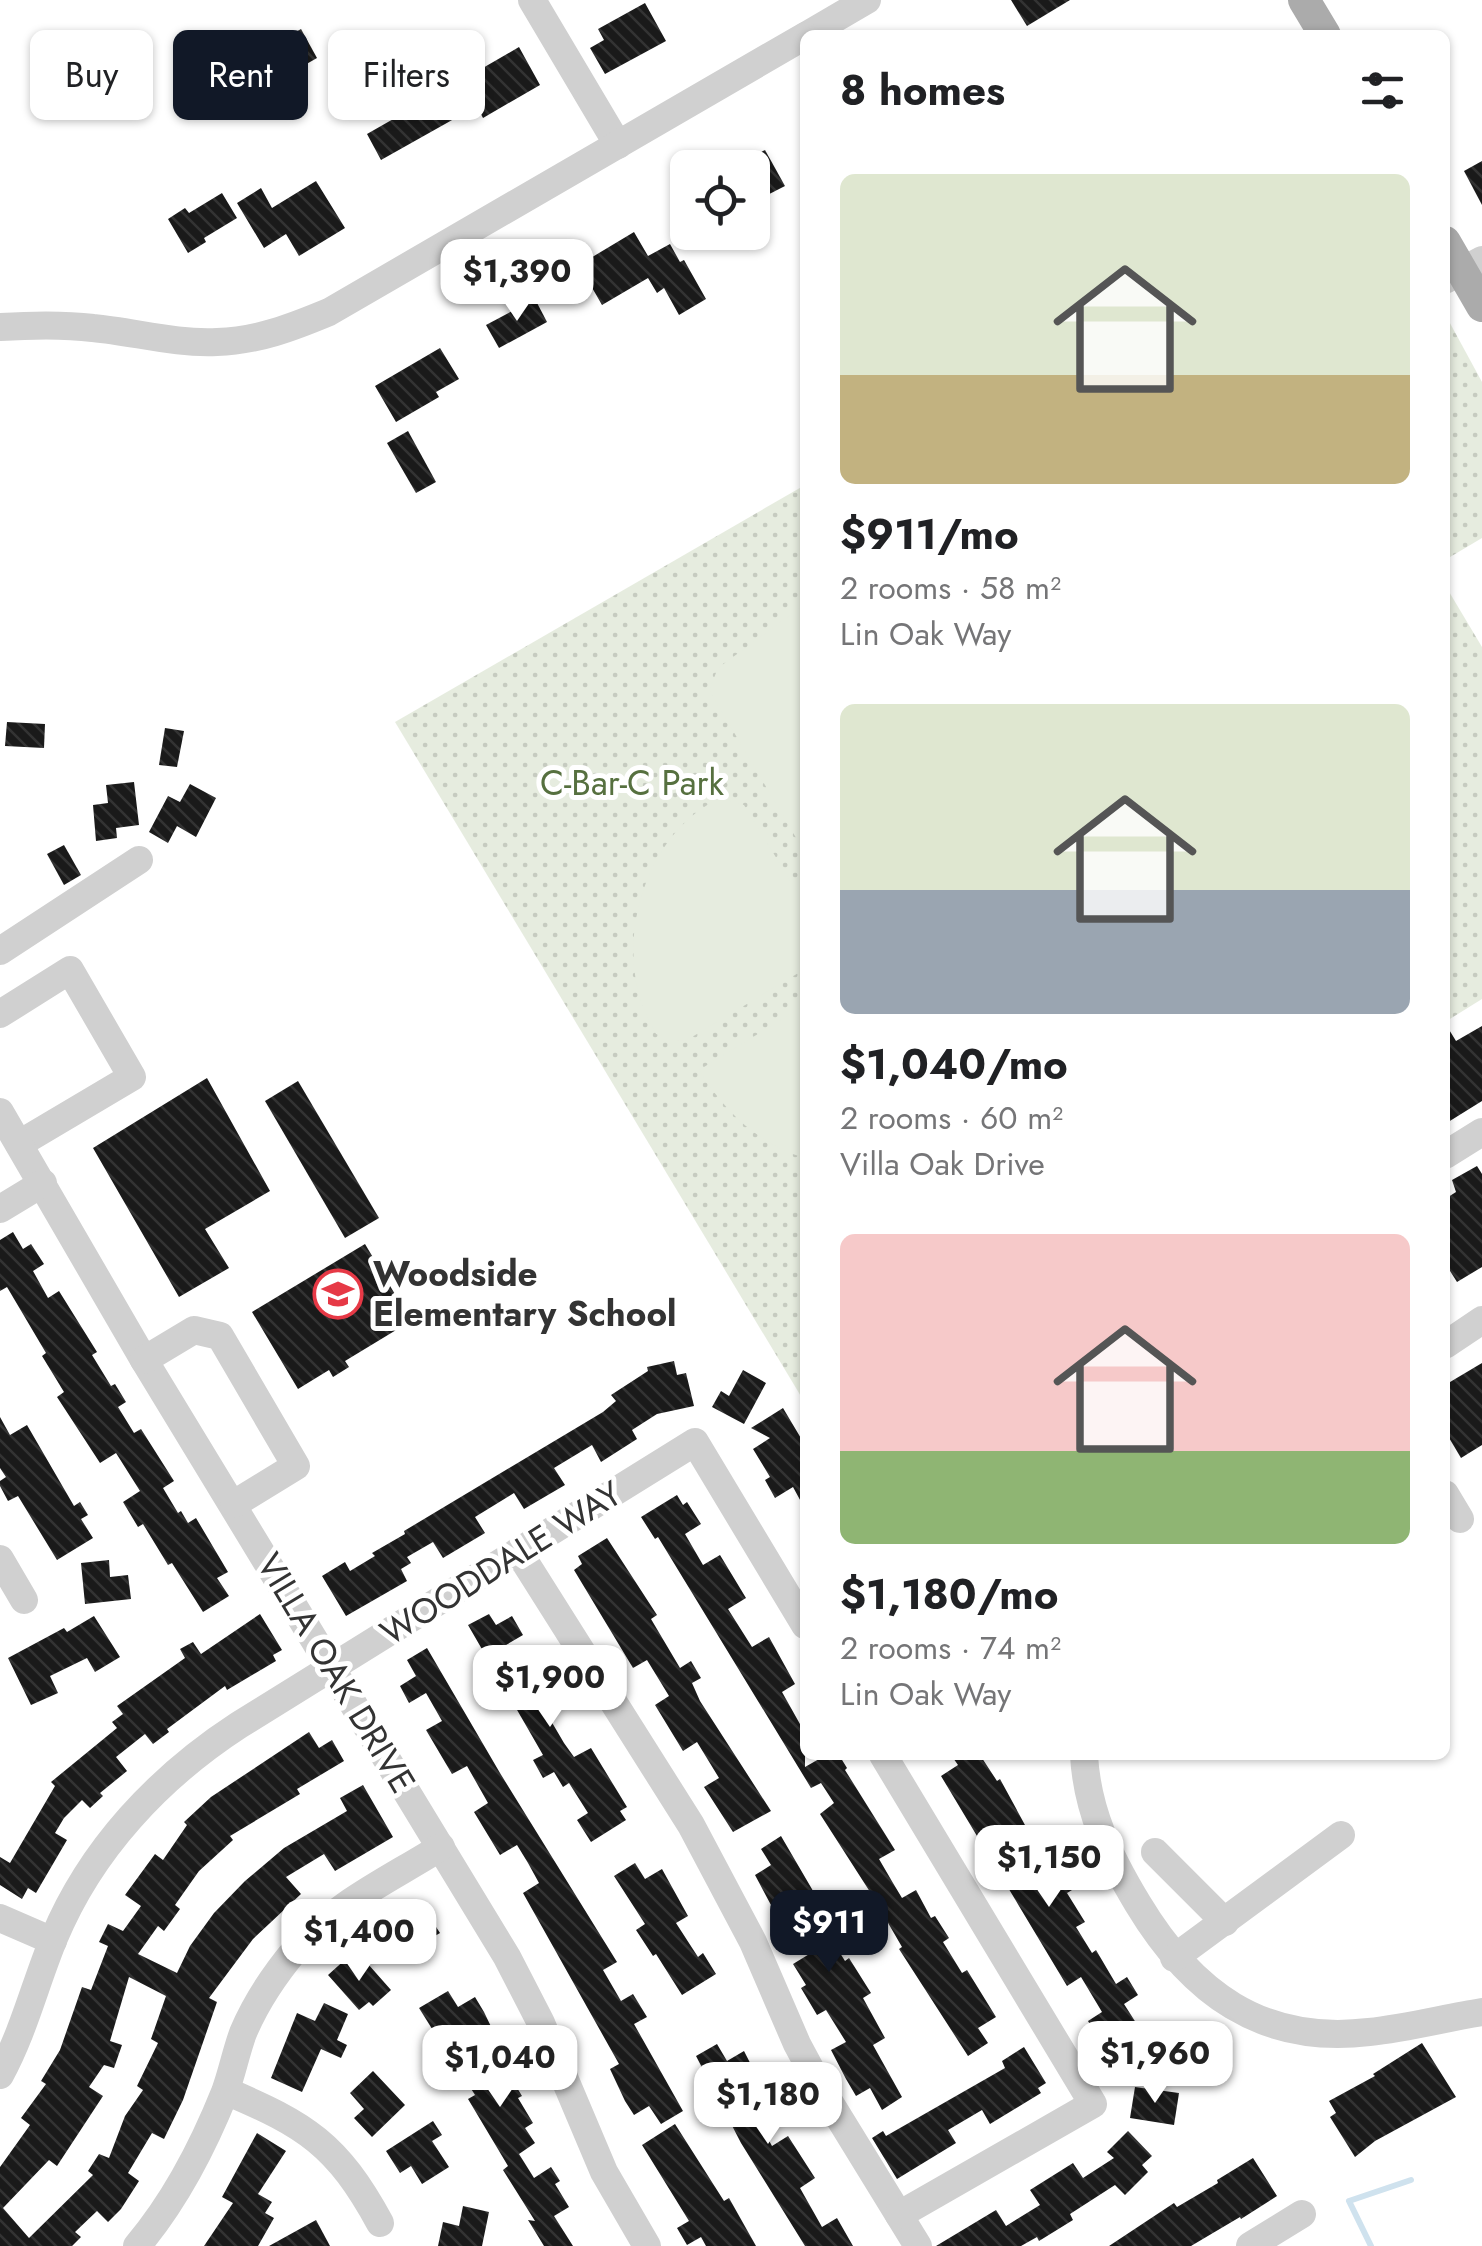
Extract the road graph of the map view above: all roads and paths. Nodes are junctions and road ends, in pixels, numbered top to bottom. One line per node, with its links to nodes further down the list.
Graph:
1 (532, 0): 7 (street)
2 (867, 0): 4 (street)
3 (1304, 0): 5 (main road)
4 (816, 30)
5 (1322, 30)
6 (800, 39): 7 (street)
7 (618, 145): 10 (street)
8 (1463, 270): 9 (main road)
9 (1482, 306)
10 (0, 327)
11 (139, 860): 12 (street)
12 (0, 950)
13 (0, 1014): 16 (street)
14 (0, 1112): 16 (street, VILLA OAK DRIVE)
15 (1482, 1132): 17 (street)
16 (19, 1144): 18 (street, VILLA OAK DRIVE)
17 (1450, 1152)
18 (43, 1184): 19 (street); 22 (street, VILLA OAK DRIVE)
19 (0, 1209)
20 (1482, 1320): 21 (street)
21 (1450, 1339)
22 (144, 1360): 24 (street, VILLA OAK DRIVE); 24 (street)
23 (1450, 1502): 25 (street)
24 (234, 1504): 30 (street, VILLA OAK DRIVE)
25 (1460, 1519)
26 (518, 1551): 29 (street, WOODDALE WAY); 30 (street, WOODDALE WAY); 44 (street)
27 (0, 1559): 28 (street)
28 (24, 1600)
29 (800, 1617)
30 (333, 1667): 34 (street, VILLA OAK DRIVE); 38 (street, WOODDALE WAY)
31 (886, 1760): 44 (street)
32 (1085, 1760): 39 (street)
33 (1341, 1836): 37 (street)
34 (441, 1847): 42 (street); 47 (street, VILLA OAK DRIVE)
35 (1156, 1852): 37 (street)
36 (0, 1918): 38 (street)
37 (1225, 1922): 39 (street)
38 (53, 1941): 41 (street, WOODDALE WAY)
39 (1174, 1958): 40 (street)
40 (1482, 2012)
41 (0, 2075)
42 (226, 2091): 45 (street); 46 (street)
43 (1302, 2214): 49 (street)
44 (899, 2215): 48 (street)
45 (380, 2223)
46 (138, 2246)
47 (647, 2246)
48 (918, 2246)
49 (1250, 2246)

